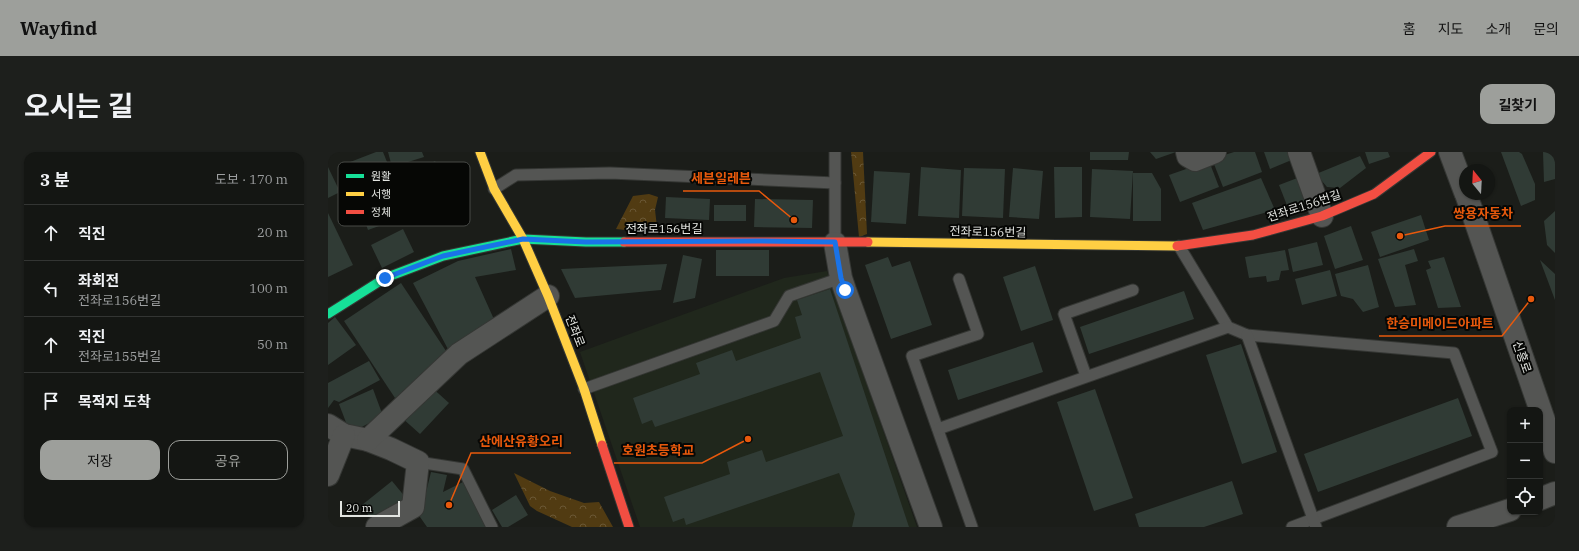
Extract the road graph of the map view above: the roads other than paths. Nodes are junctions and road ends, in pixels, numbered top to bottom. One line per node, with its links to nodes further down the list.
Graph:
1 (480, 152): 10 (street, 전좌로)
2 (835, 152): 9 (lane)
3 (1187, 152): 4 (street)
4 (1215, 152)
5 (1299, 152): 12 (street)
6 (1431, 152): 12 (street, 전좌로156번길)
7 (1450, 152): 8 (street, 신흥로)
8 (1459, 177)
9 (835, 183): 10 (lane); 14 (lane)
10 (494, 189): 13 (street, 전좌로)
11 (1467, 200): 28 (street, 신흥로)
12 (1322, 216): 15 (street, 전좌로156번길)
13 (523, 239): 14 (street, 전좌로156번길); 19 (street, 전좌로); 20 (street, 전좌로156번길)
14 (835, 242): 15 (street, 전좌로156번길); 16 (street)
15 (1179, 246): 21 (lane)
16 (841, 278): 24 (lane); 38 (street)
17 (959, 280): 25 (lane)
18 (1133, 290): 23 (lane)
19 (548, 296): 24 (street, 전좌로); 27 (street)
20 (328, 314)
21 (1228, 327): 22 (lane); 23 (lane)
22 (1247, 335): 34 (lane); 34 (lane)
23 (1086, 376): 25 (lane)
24 (584, 389): 37 (street, 전좌로)
25 (938, 428): 39 (lane)
26 (336, 430): 27 (street); 30 (street)
27 (368, 440): 29 (street)
28 (1555, 452)
29 (418, 462): 35 (street); 36 (lane)
30 (328, 475)
31 (1555, 493): 32 (street)
32 (1543, 498)
33 (1507, 511): 41 (street)
34 (1315, 523): 40 (lane)
35 (377, 527)
36 (492, 527)
37 (629, 527)
38 (931, 527)
39 (972, 527)
40 (1292, 527)
41 (1458, 527)

